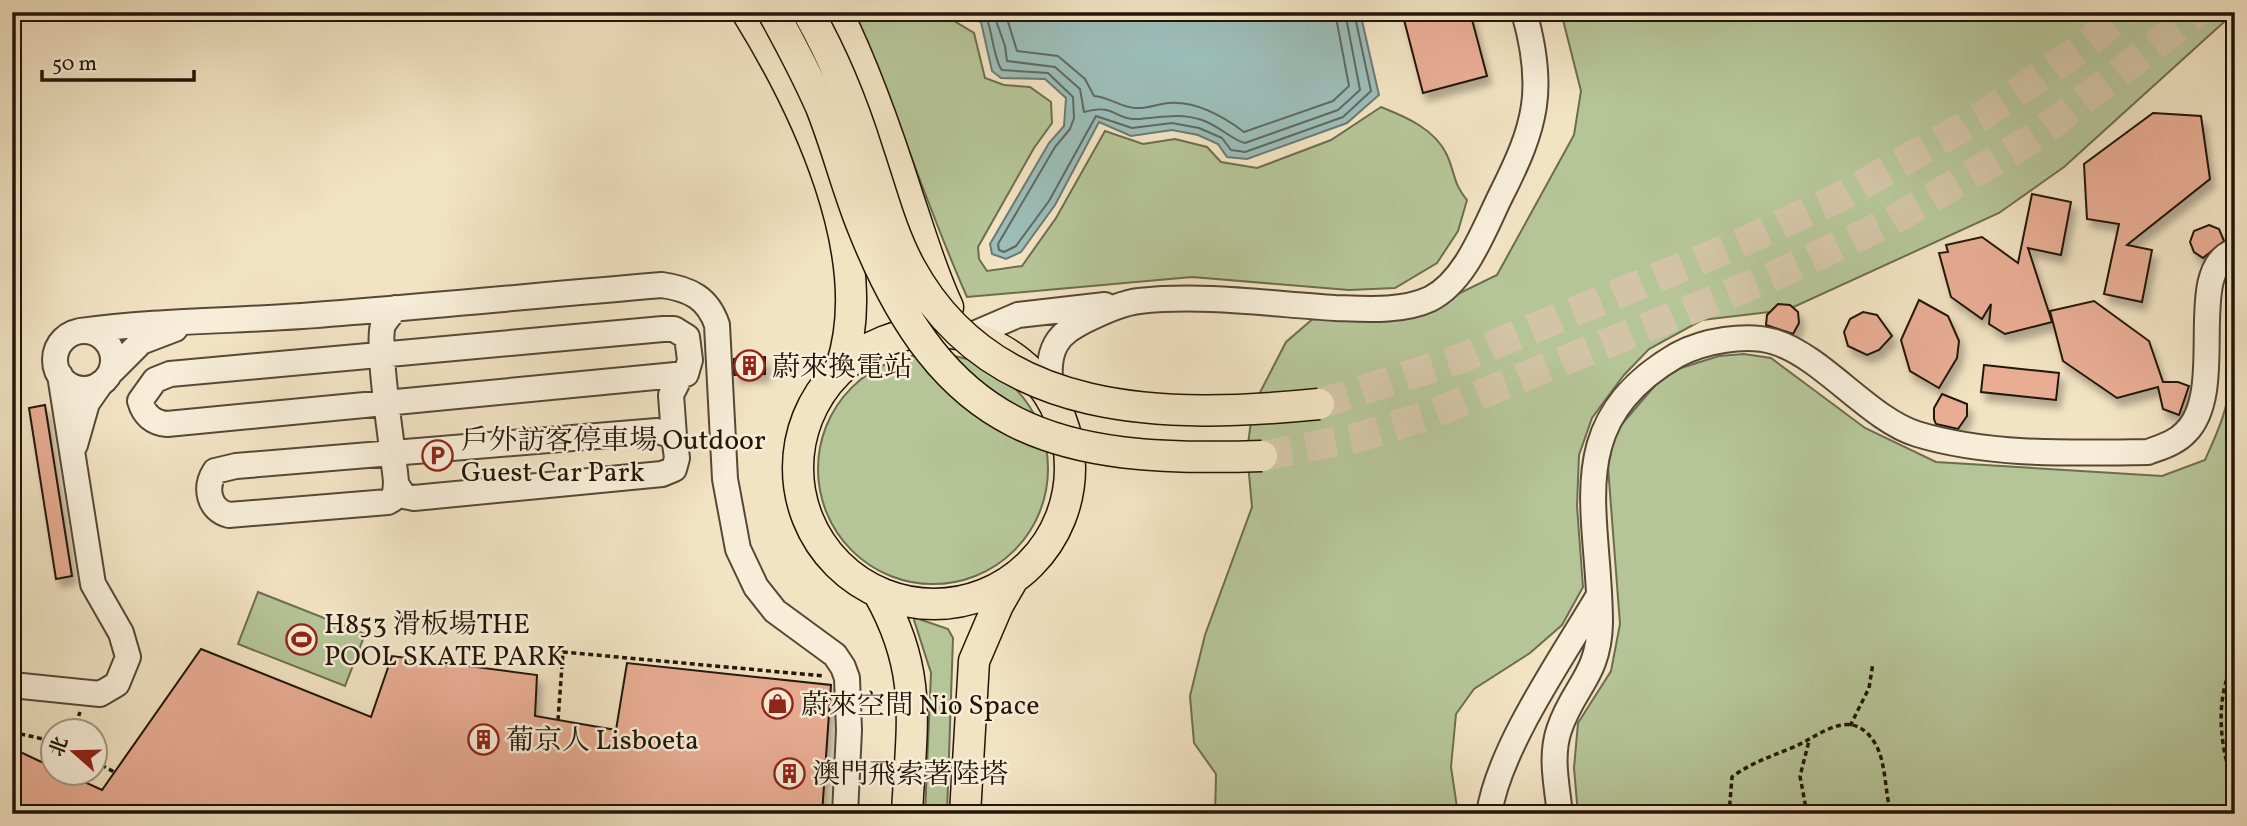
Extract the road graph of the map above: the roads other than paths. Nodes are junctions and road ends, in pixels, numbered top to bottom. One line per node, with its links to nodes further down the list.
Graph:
1 (747, 12): 14 (main road)
2 (773, 12): 23 (main road, bridge)
3 (808, 12): 20 (main road, bridge)
4 (837, 12): 12 (main road)
5 (1524, 12): 7 (street)
6 (2235, 251): 28 (street)
7 (1137, 301): 12 (street); 18 (street)
8 (396, 308): 9 (street); 13 (street); 30 (street)
9 (359, 312): 10 (street); 13 (street)
10 (196, 323): 11 (street); 17 (street)
11 (80, 331): 15 (street); 17 (street)
12 (968, 336): 14 (main road); 18 (main road)
13 (382, 345): 16 (street); 19 (street); 19 (street)
14 (841, 367): 27 (main road)
15 (60, 375): 17 (street); 24 (street)
16 (681, 376): 19 (street); 21 (street)
17 (106, 378): 24 (street)
18 (1051, 396): 26 (main road)
19 (388, 403): 22 (street)
20 (1319, 404)
21 (674, 436): 22 (street); 25 (street)
22 (393, 453): 25 (street); 25 (street)
23 (1262, 456)
24 (75, 470): 29 (street)
25 (396, 484)
26 (1014, 579): 27 (main road); 32 (main road)
27 (879, 594): 31 (main road)
28 (1599, 595): 33 (street); 34 (street)
29 (12, 685)
30 (845, 814)
31 (907, 814)
32 (965, 814)
33 (1489, 814)
34 (1560, 814)

